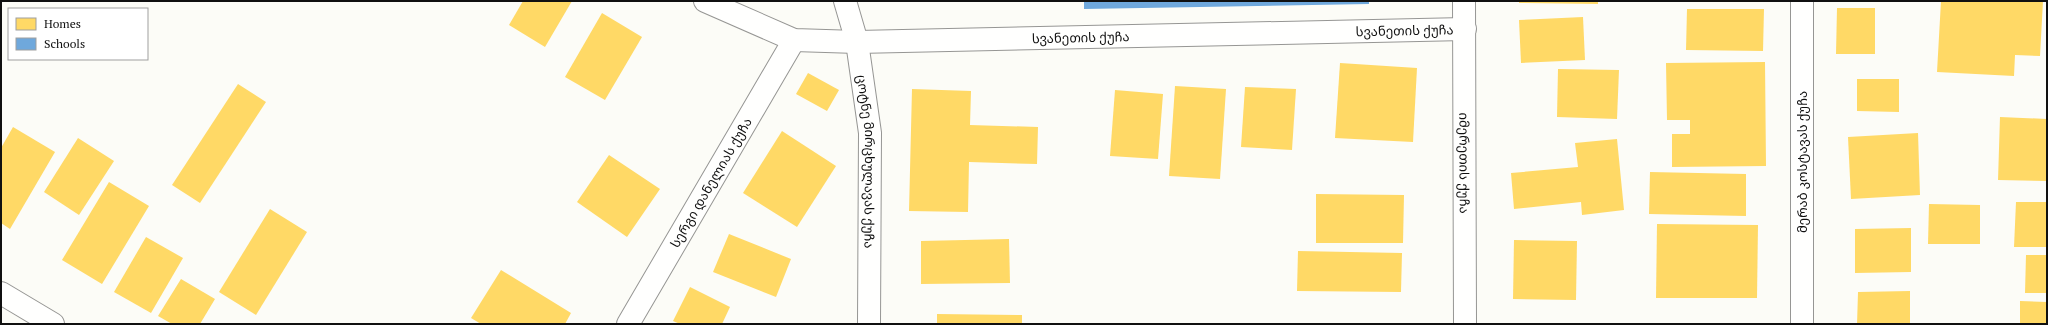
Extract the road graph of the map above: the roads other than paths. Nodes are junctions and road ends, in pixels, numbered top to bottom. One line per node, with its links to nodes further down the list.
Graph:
1 (705, 1): 6 (street, სვანეთის ქუჩა)
2 (845, 1): 7 (street, ცოტნე მირცხულავას ქუჩა)
3 (1464, 1): 5 (street, იმერეთის ქუჩა)
4 (1802, 1): 13 (street, მერაბ კოსტავას ქუჩა)
5 (1465, 29): 7 (street, სვანეთის ქუჩა); 12 (street, იმერეთის ქუჩა)
6 (794, 40): 7 (street, სვანეთის ქუჩა); 10 (street, სერგი დანელიას ქუჩა)
7 (856, 42): 11 (street, ცოტნე მირცხულავას ქუჩა)
8 (1, 293): 9 (street)
9 (53, 324)
10 (628, 324)
11 (870, 324)
12 (1465, 324)
13 (1802, 324)

